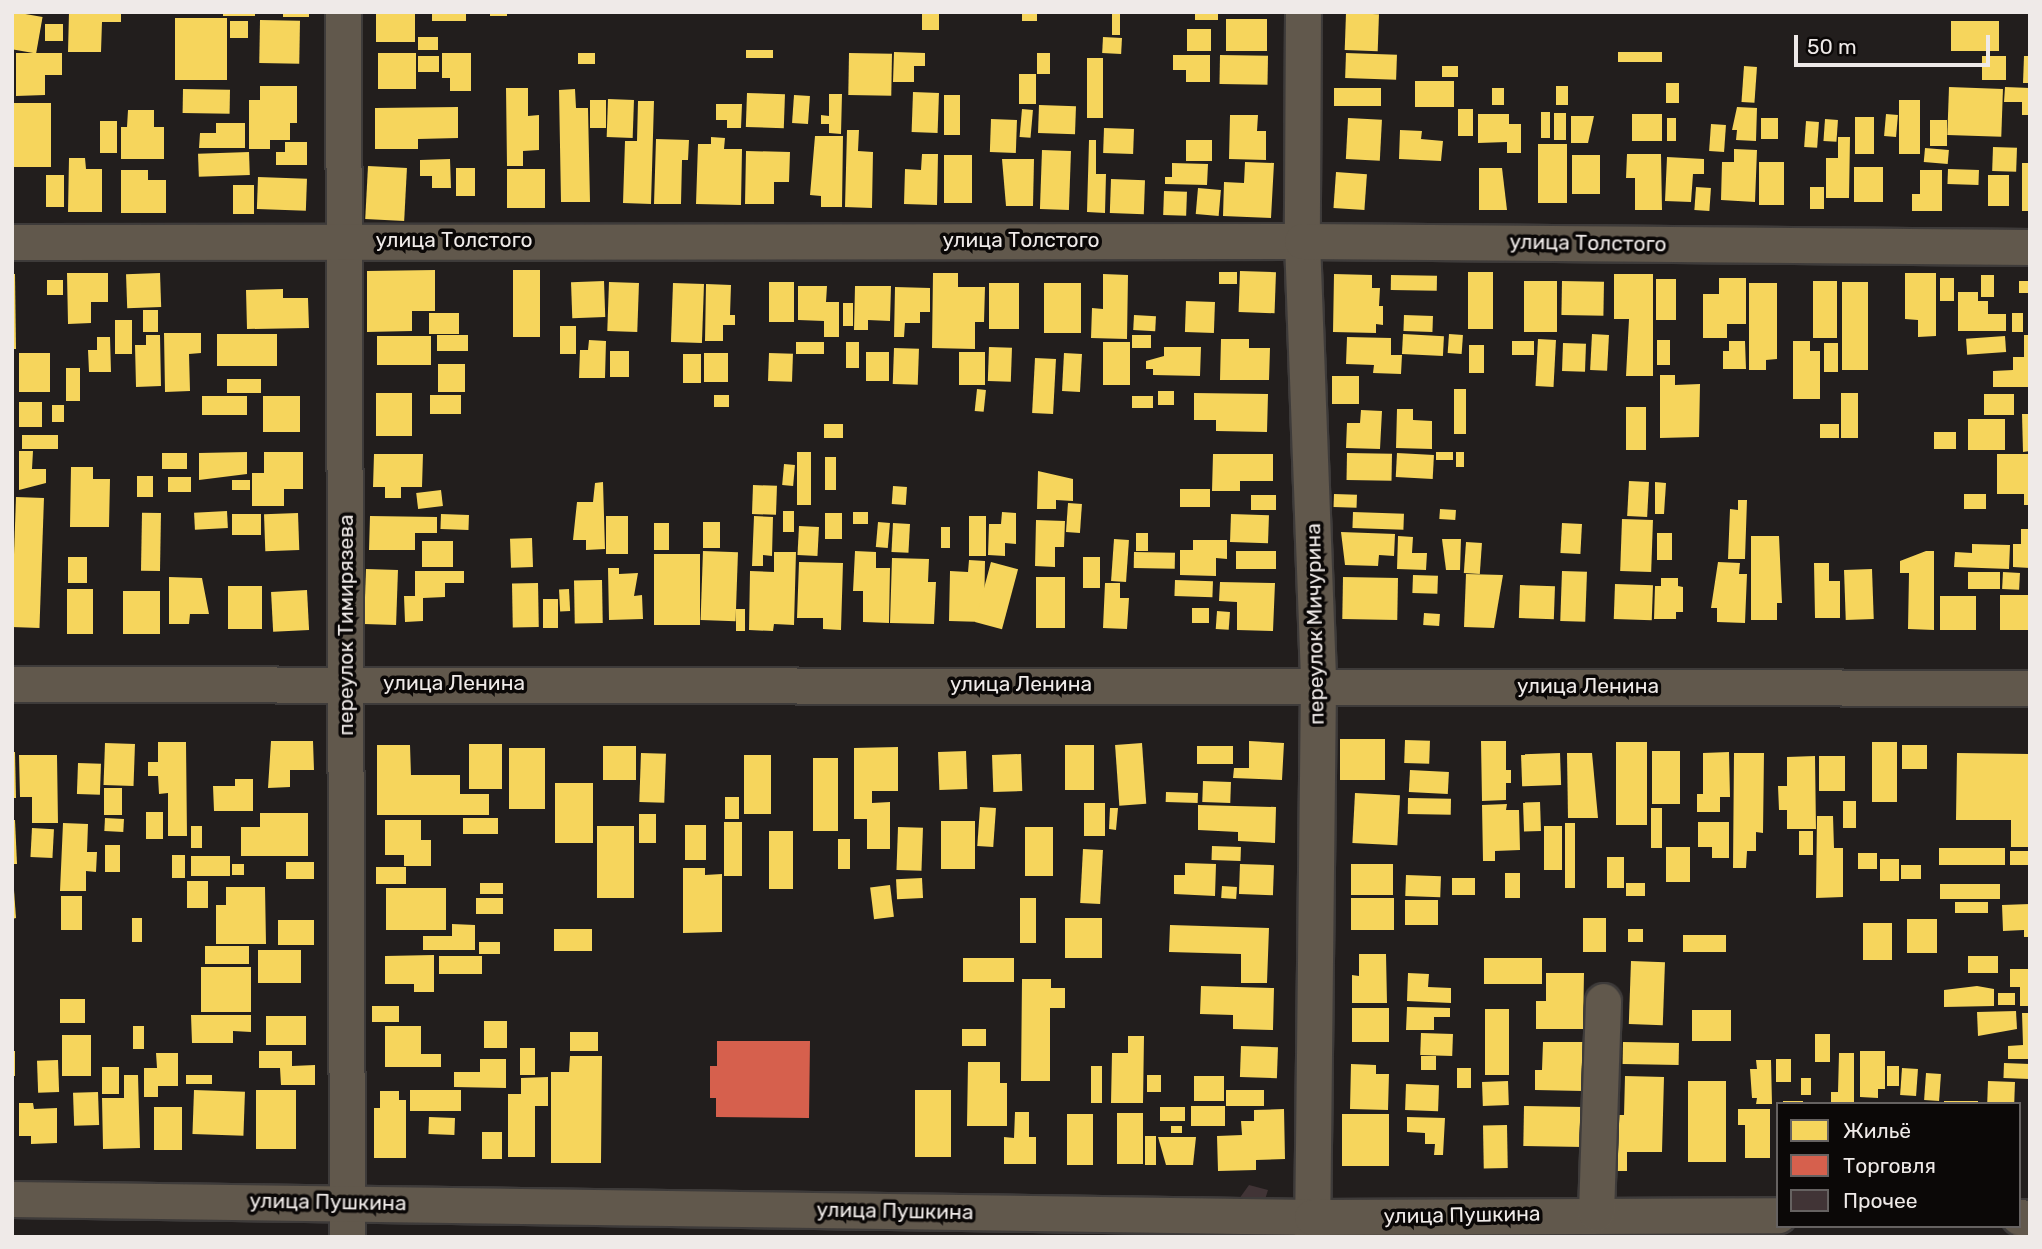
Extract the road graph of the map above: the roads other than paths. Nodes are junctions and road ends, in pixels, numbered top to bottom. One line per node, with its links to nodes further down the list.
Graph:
1 (343, 12): 3 (street, переулок Тимирязева)
2 (1303, 12): 4 (street, переулок Мичурина)
3 (344, 240): 4 (street, улица Толстого); 5 (street, улица Толстого); 7 (street, переулок Тимирязева)
4 (1302, 241): 6 (street, улица Толстого); 9 (street, переулок Мичурина)
5 (12, 242)
6 (2030, 247)
7 (346, 683): 8 (street, улица Ленина); 9 (street, улица Ленина); 13 (street, переулок Тимирязева)
8 (12, 684)
9 (1318, 685): 10 (street, улица Ленина); 16 (street, переулок Мичурина)
10 (2030, 688)
11 (1603, 1001): 14 (street)
12 (12, 1199): 13 (street, улица Пушкина)
13 (347, 1202): 16 (street, улица Пушкина); 17 (street, переулок Тимирязева)
14 (1596, 1213): 15 (street, улица Пушкина); 16 (street, улица Пушкина)
15 (1776, 1215)
16 (1312, 1227)
17 (347, 1237)

